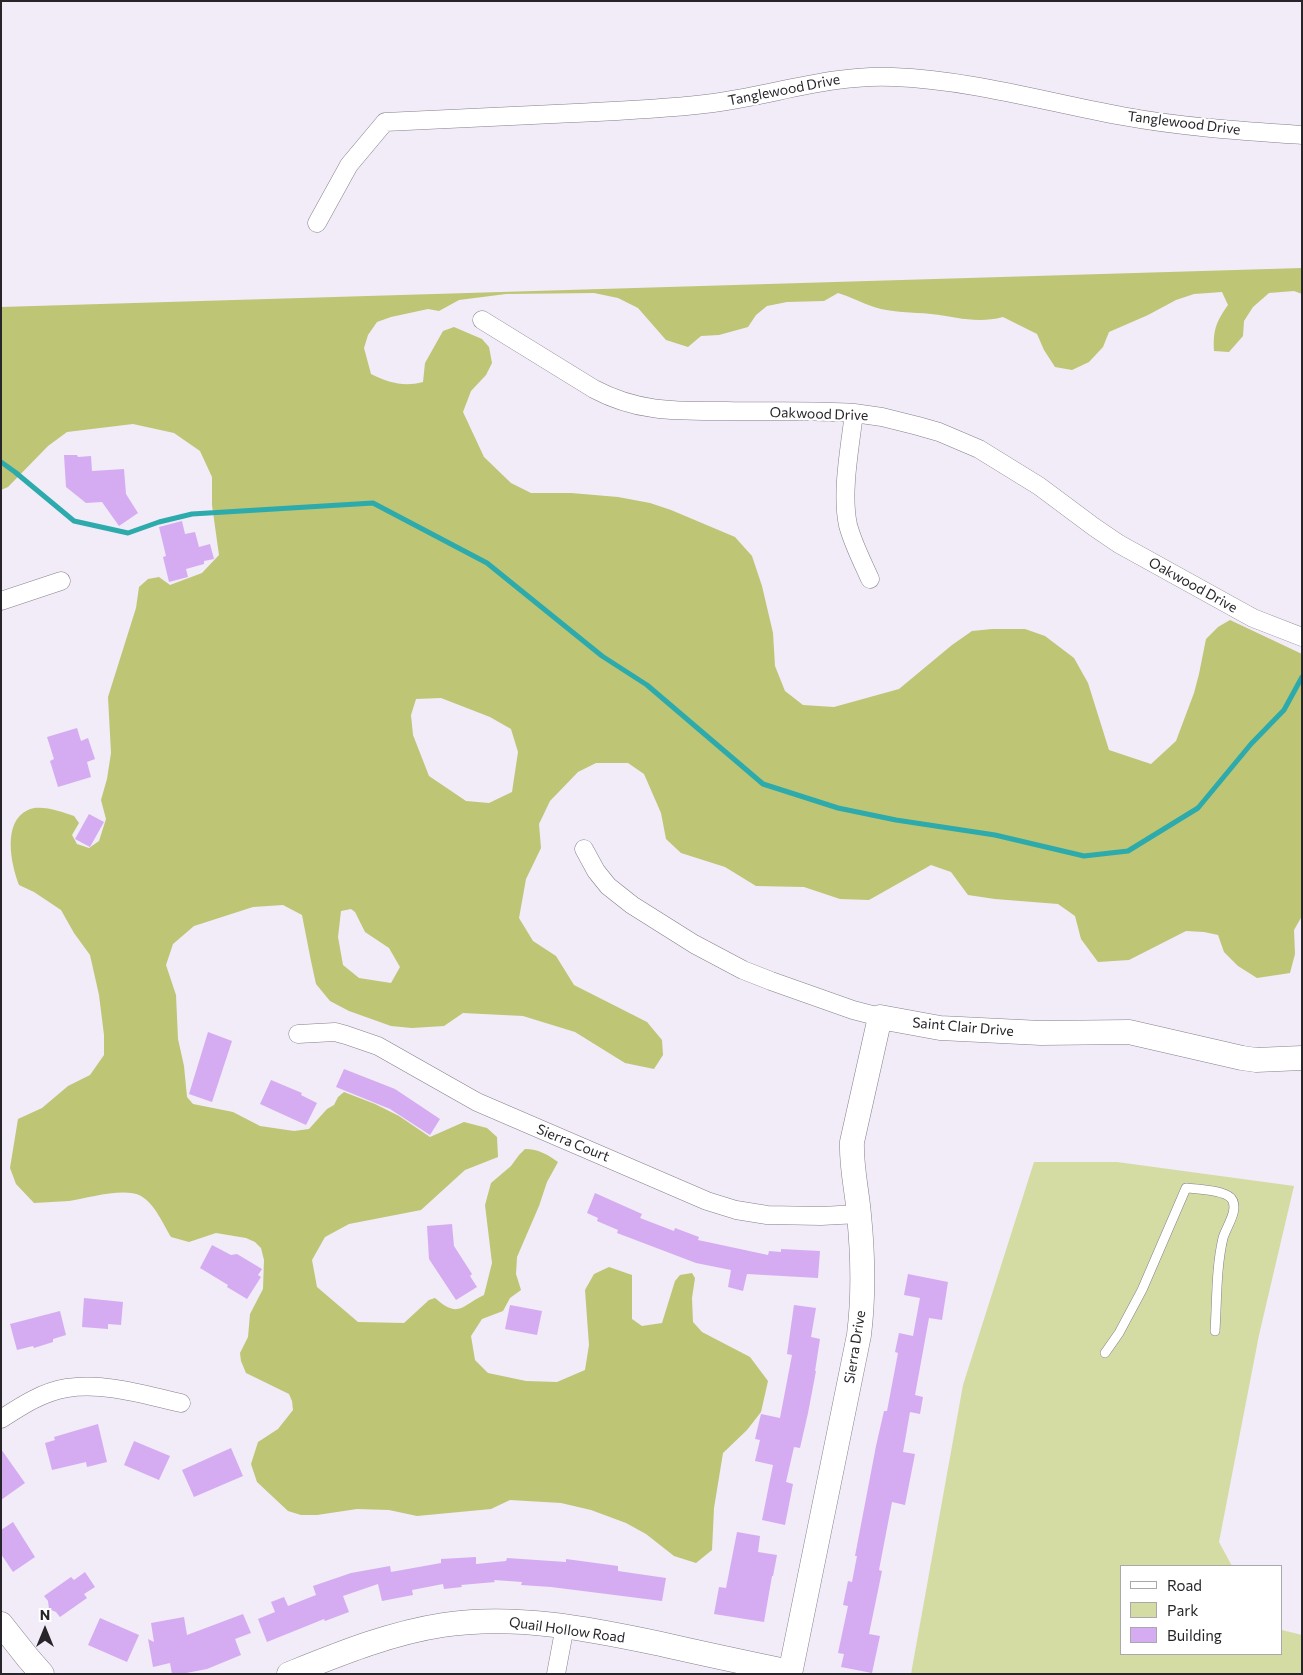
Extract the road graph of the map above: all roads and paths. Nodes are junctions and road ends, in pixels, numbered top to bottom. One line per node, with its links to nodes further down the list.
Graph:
1 (1302, 136): 2 (street, Tanglewood Drive)
2 (317, 223)
3 (482, 320): 4 (street, Oakwood Drive)
4 (854, 414): 5 (street); 8 (street, Oakwood Drive)
5 (870, 579)
6 (61, 581): 7 (street)
7 (1, 601)
8 (1302, 637)
9 (584, 849): 10 (street, Saint Clair Drive)
10 (880, 1017): 12 (street, Saint Clair Drive); 13 (street, Sierra Drive)
11 (298, 1034): 13 (street, Sierra Court)
12 (1302, 1058)
13 (859, 1214): 21 (street, Sierra Drive)
14 (1215, 1331): 15 (lane)
15 (1105, 1353)
16 (181, 1403): 17 (street)
17 (1, 1419)
18 (1, 1624): 22 (street)
19 (565, 1626): 20 (street, Quail Hollow Road); 21 (street, Quail Hollow Road); 23 (street)
20 (293, 1673)
21 (790, 1673)
22 (42, 1674)
23 (556, 1674)

